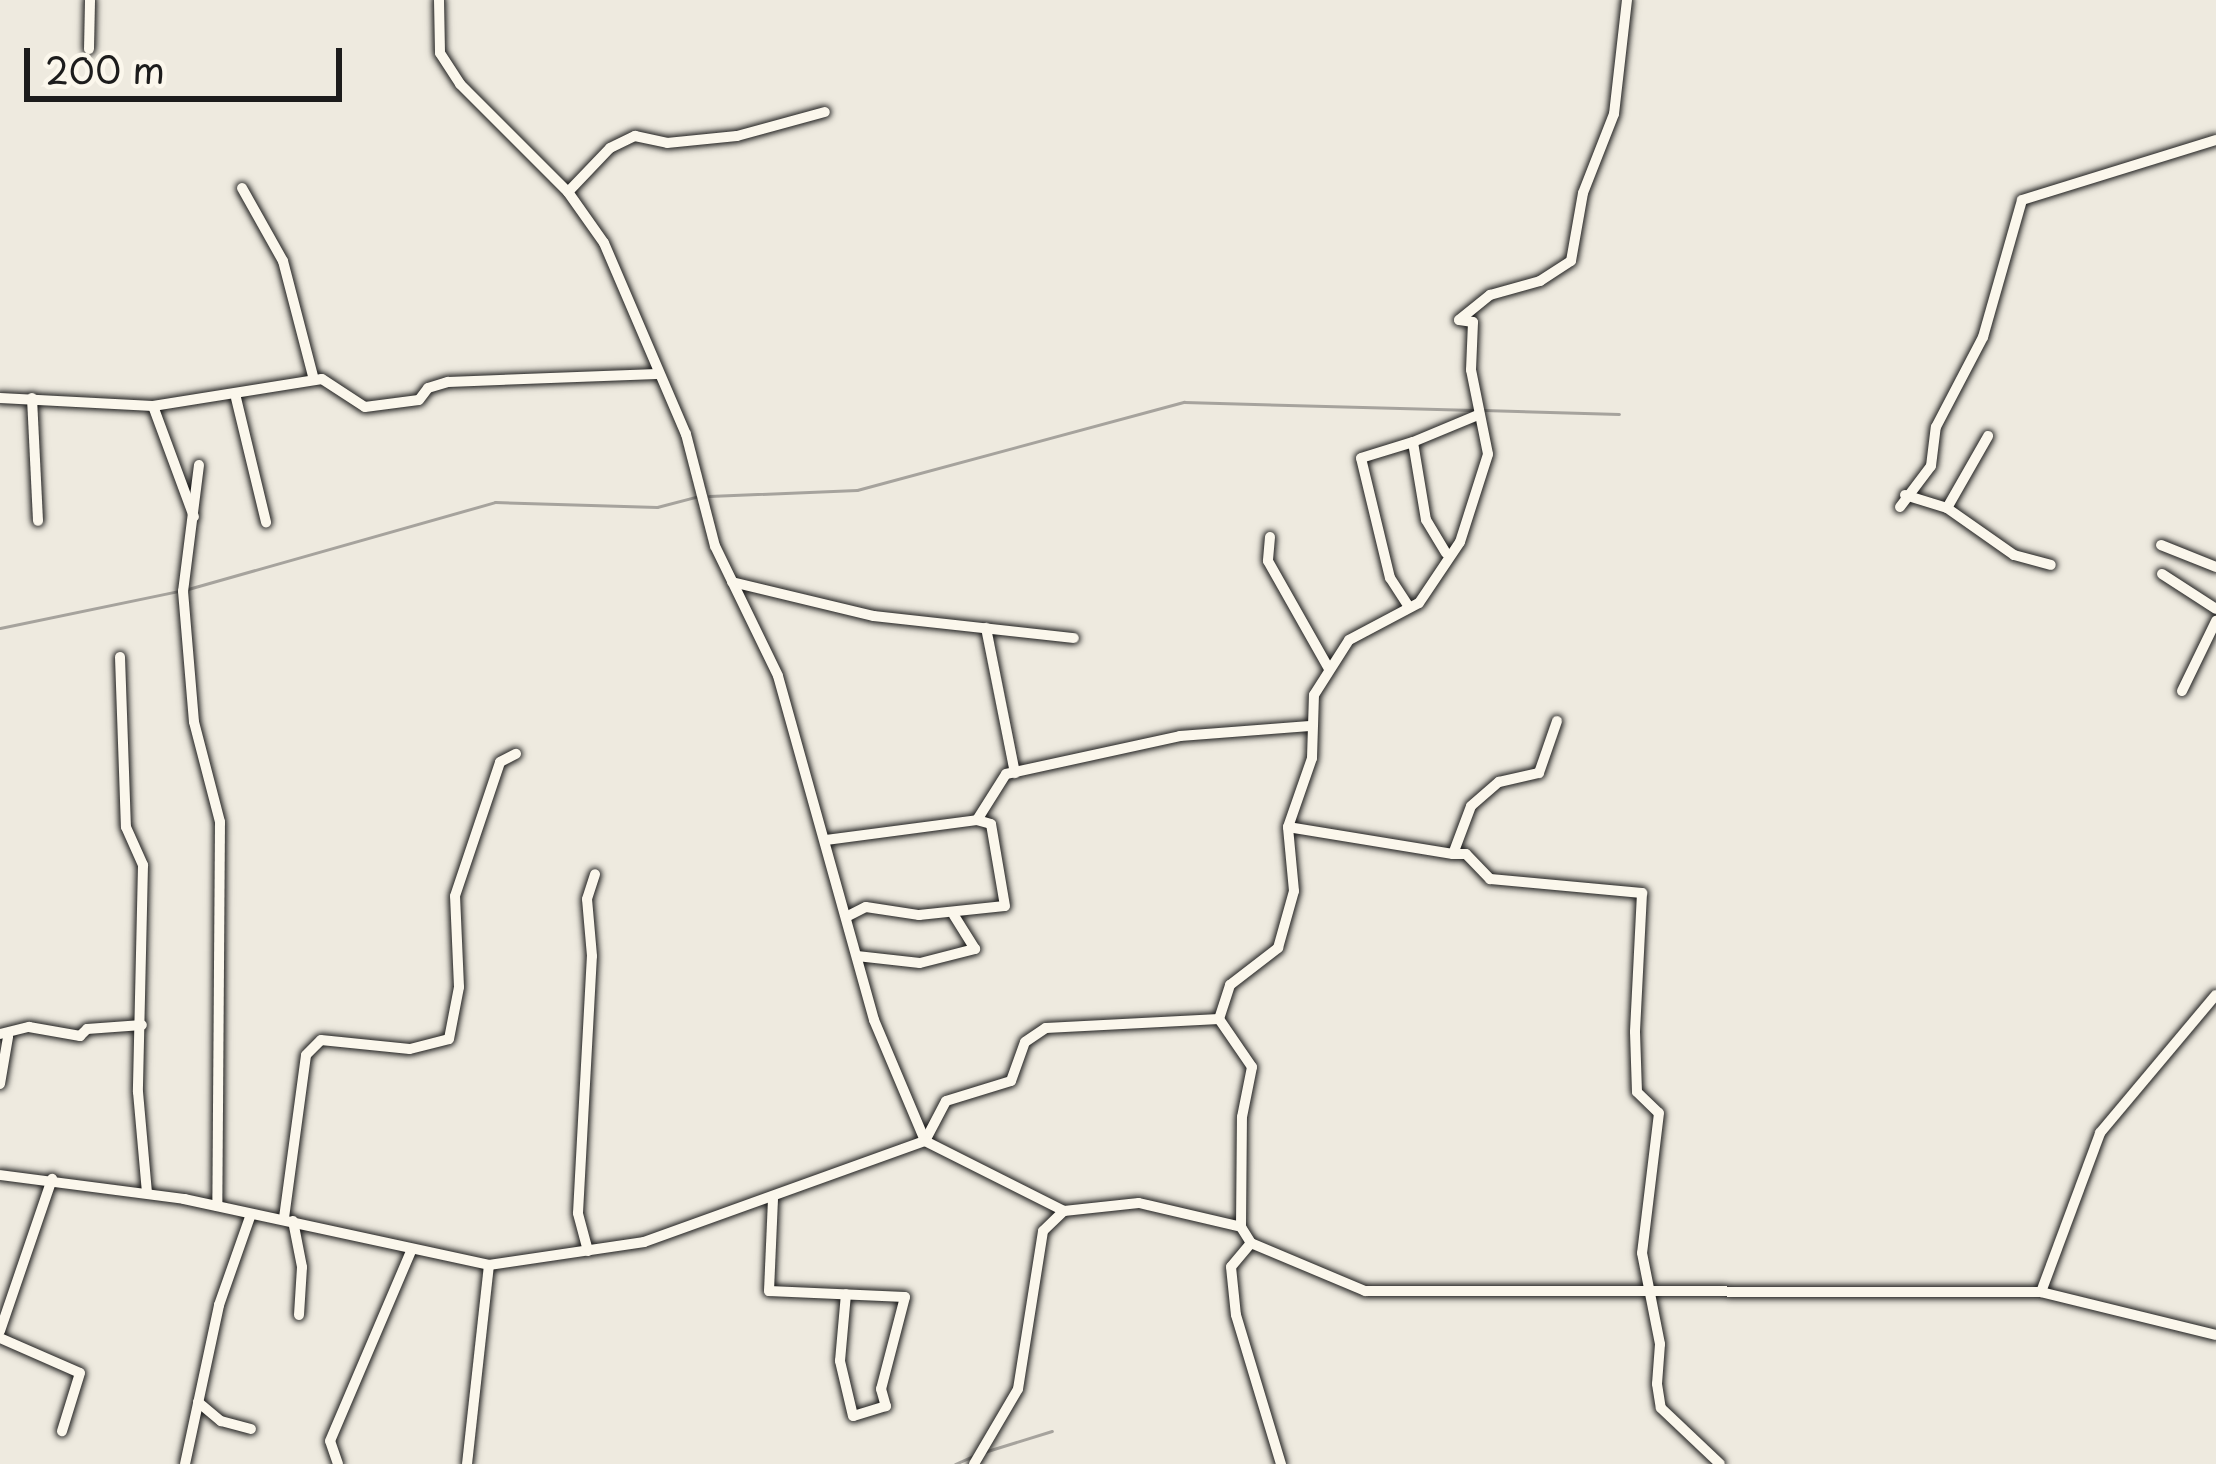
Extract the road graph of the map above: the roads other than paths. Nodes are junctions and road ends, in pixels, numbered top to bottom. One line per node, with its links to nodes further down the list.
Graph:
1 (90, 0): 4 (street)
2 (439, 0): 8 (street)
3 (1627, 0): 15 (street)
4 (89, 50)
5 (825, 112): 8 (street)
6 (2216, 140): 19 (street)
7 (242, 188): 10 (street)
8 (568, 192): 9 (street)
9 (657, 374): 10 (street); 29 (street)
10 (314, 380): 13 (street)
11 (0, 398): 12 (street)
12 (32, 398): 14 (street); 21 (street)
13 (236, 398): 14 (street); 22 (street)
14 (153, 406): 20 (street)
15 (1478, 416): 17 (street); 25 (street)
16 (1988, 436): 19 (street)
17 (1413, 442): 25 (street); 30 (street)
18 (199, 466): 20 (street)
19 (1947, 508): 26 (street)
20 (194, 517): 60 (street)
21 (38, 521)
22 (266, 522)
23 (1270, 537): 36 (street)
24 (2161, 545): 27 (street)
25 (1446, 553): 30 (street)
26 (2051, 565)
27 (2216, 567)
28 (2162, 574): 31 (street)
29 (732, 582): 33 (street); 44 (street)
30 (1409, 607): 36 (street)
31 (2216, 609)
32 (2216, 621): 37 (street)
33 (986, 628): 34 (street); 41 (street)
34 (1074, 638)
35 (120, 657): 52 (street)
36 (1329, 668): 39 (street)
37 (2182, 691)
38 (1557, 721): 45 (street)
39 (1310, 726): 41 (street); 43 (street)
40 (516, 754): 63 (street)
41 (1015, 773): 42 (street)
42 (977, 820): 44 (street); 47 (street)
43 (1288, 827): 45 (street); 51 (street)
44 (826, 840): 48 (street)
45 (1453, 854): 69 (street)
46 (595, 874): 67 (street)
47 (954, 914): 48 (street); 49 (street)
48 (846, 916): 49 (street)
49 (857, 956): 55 (street)
50 (2216, 995): 70 (street)
51 (1219, 1019): 55 (street); 64 (street)
52 (142, 1025): 53 (street); 58 (street)
53 (4, 1036): 54 (street)
54 (0, 1084)
55 (925, 1141): 59 (street); 61 (street)
56 (0, 1175): 57 (street)
57 (52, 1179): 58 (street); 73 (street)
58 (147, 1193): 60 (street)
59 (773, 1199): 67 (street); 71 (street)
60 (217, 1206): 62 (street)
61 (1064, 1210): 64 (street); 81 (street)
62 (251, 1214): 63 (street); 75 (street)
63 (289, 1220): 66 (street); 72 (street)
64 (1241, 1227): 65 (street)
65 (1251, 1243): 69 (street); 82 (street)
66 (411, 1251): 68 (street); 79 (street)
67 (587, 1251): 68 (street)
68 (489, 1265): 80 (street)
69 (1648, 1289): 70 (street); 83 (street)
70 (2042, 1292): 74 (street)
71 (846, 1294): 71 (street)
72 (299, 1316)
73 (0, 1335): 77 (street)
74 (2216, 1335)
75 (199, 1402): 76 (street); 78 (street)
76 (251, 1429)
77 (62, 1431)
78 (185, 1464)
79 (338, 1464)
80 (467, 1464)
81 (974, 1464)
82 (1281, 1464)
83 (1720, 1464)

